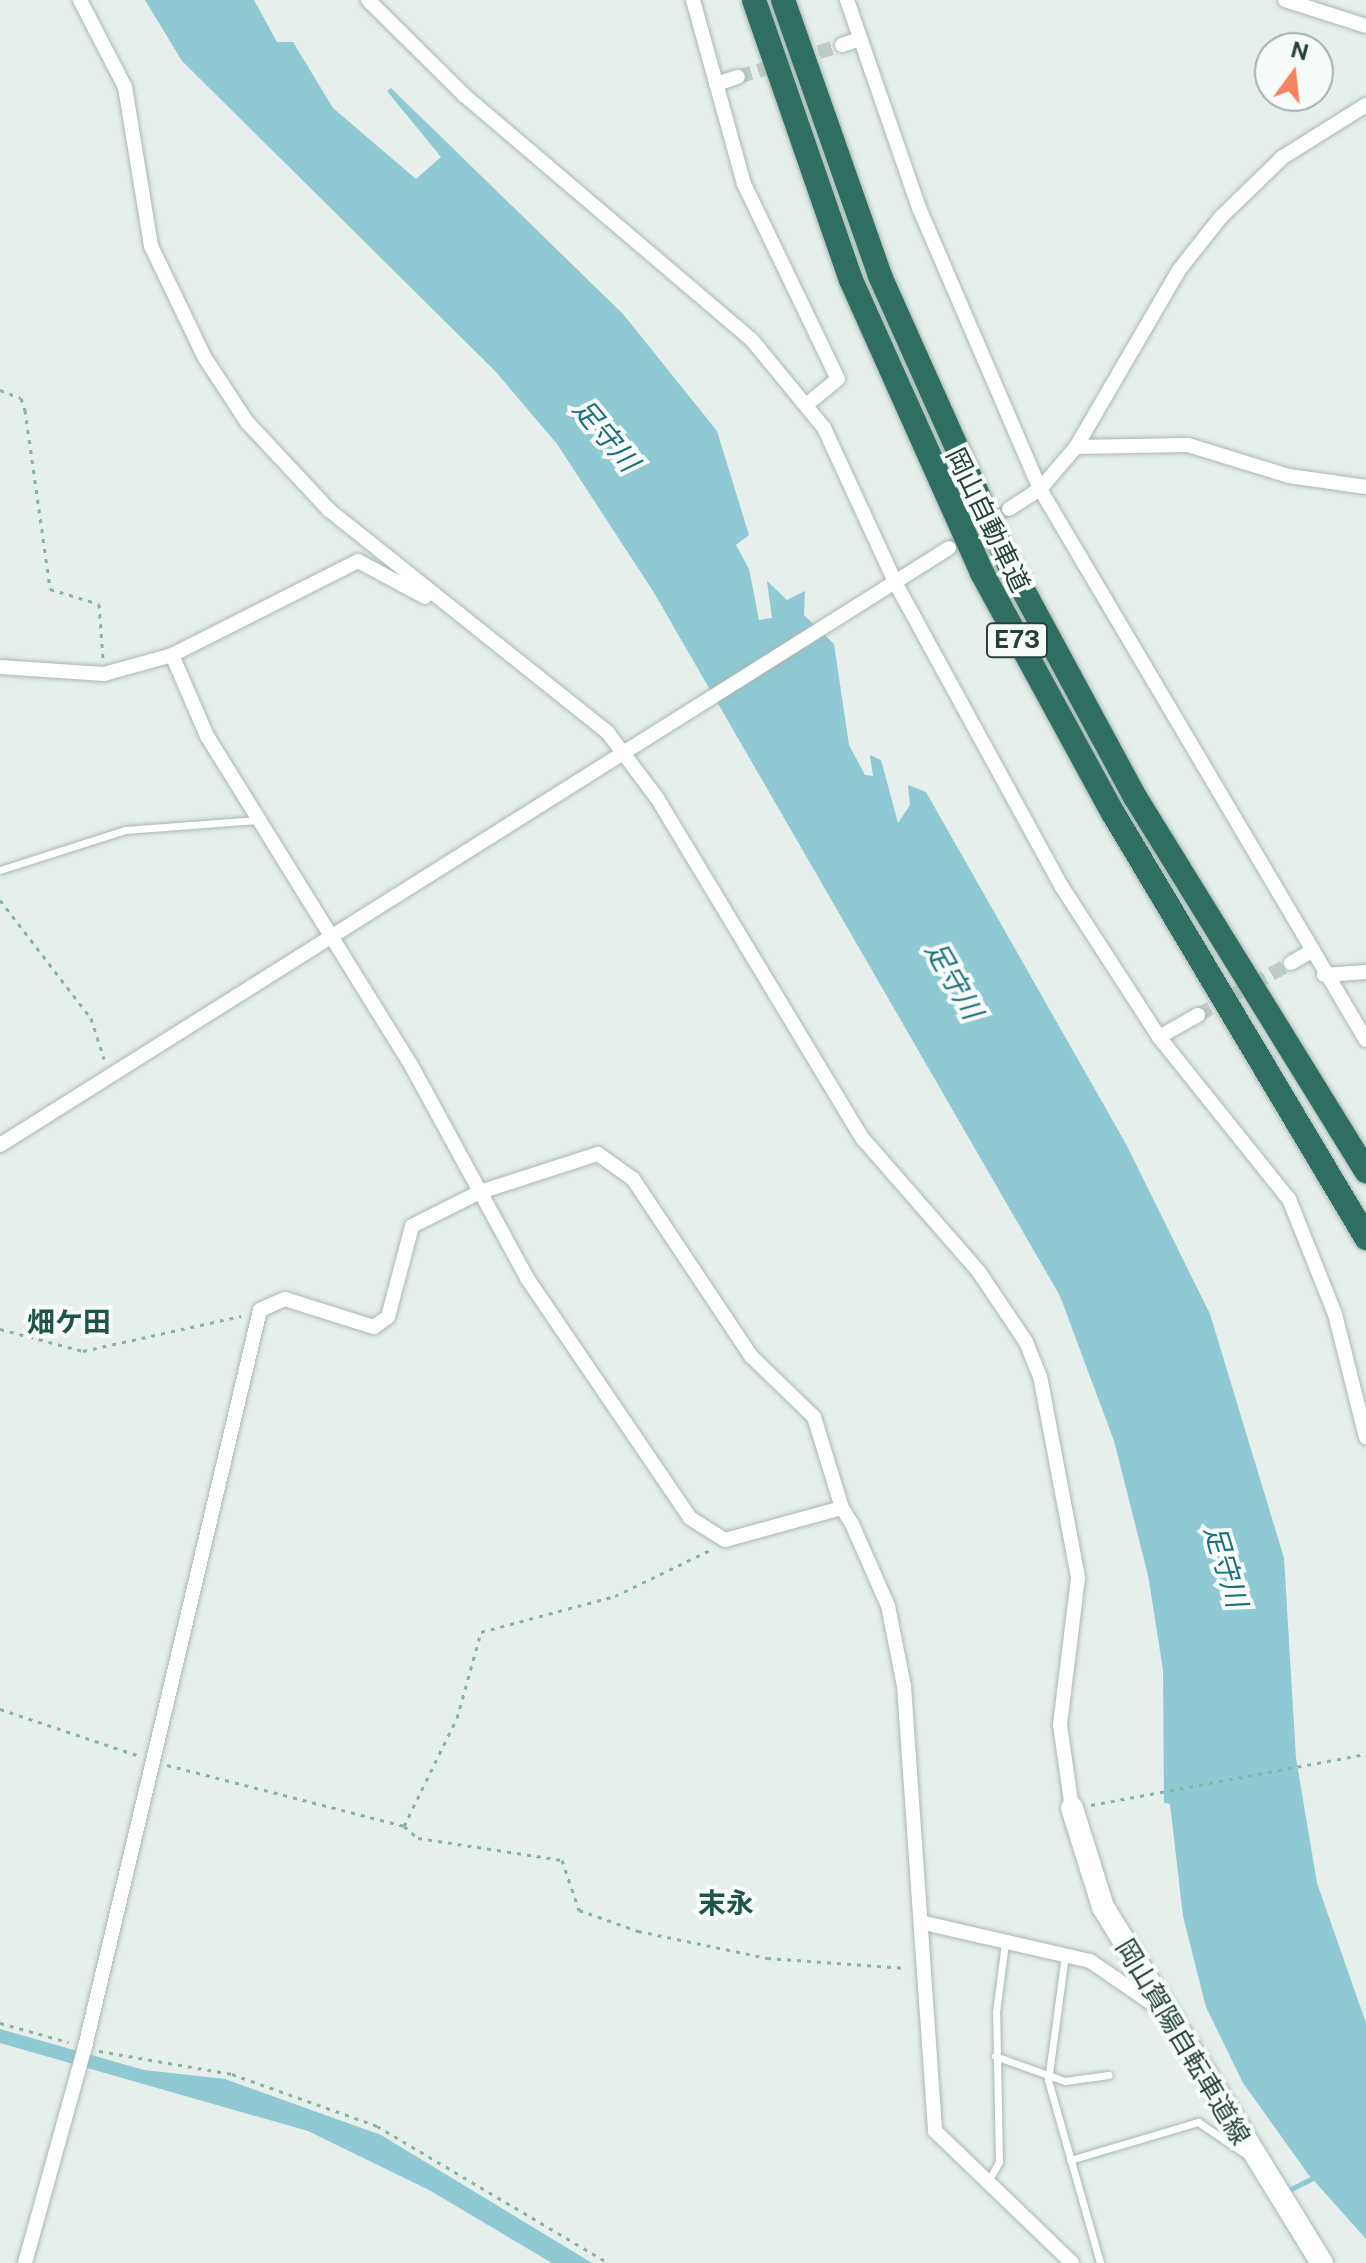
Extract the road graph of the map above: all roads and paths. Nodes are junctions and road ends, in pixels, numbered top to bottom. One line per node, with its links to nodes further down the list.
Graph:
1 (80, 0): 22 (street)
2 (368, 0): 15 (street)
3 (693, 0): 12 (street)
4 (754, 0): 44 (highway, 岡山自動車道 / E73)
5 (783, 0): 39 (highway, 岡山自動車道 / E73)
6 (847, 0): 9 (street)
7 (1285, 0): 8 (street)
8 (1366, 26)
9 (860, 39): 10 (street); 18 (street)
10 (842, 45)
11 (738, 77): 12 (street)
12 (716, 84): 15 (street)
13 (1366, 105): 16 (street)
14 (0, 390): 25 (path)
15 (806, 405): 21 (street)
16 (1076, 447): 17 (street); 18 (street)
17 (1366, 487)
18 (1040, 489): 19 (street); 31 (street)
19 (1009, 509)
20 (949, 548): 21 (street)
21 (890, 587): 26 (street); 36 (street)
22 (460, 617): 23 (street); 26 (street)
23 (172, 655): 25 (street); 27 (street)
24 (0, 667): 25 (street)
25 (104, 674)
26 (629, 753): 30 (street); 53 (street)
27 (260, 819): 28 (lane); 30 (street)
28 (0, 870)
29 (0, 900): 38 (path)
30 (332, 939): 38 (street); 43 (street)
31 (1310, 952): 32 (street); 34 (street)
32 (1291, 963)
33 (1366, 972): 34 (street)
34 (1324, 975): 37 (street)
35 (1198, 1015): 36 (street)
36 (1159, 1037): 47 (street)
37 (1366, 1040)
38 (107, 1078): 40 (street)
39 (1334, 1123): 41 (highway); 42 (highway)
40 (0, 1145)
41 (1366, 1171)
42 (1366, 1182)
43 (480, 1192): 45 (street); 48 (street); 49 (street)
44 (1366, 1238)
45 (260, 1310): 46 (path); 52 (street)
46 (0, 1329)
47 (1366, 1437)
48 (842, 1508): 49 (street); 55 (street)
49 (716, 1538): 54 (path)
50 (0, 1709): 52 (path)
51 (1366, 1754): 53 (path)
52 (153, 1760): 54 (path); 61 (street)
53 (1076, 1808): 59 (main road, 岡山賀陽自転車道線)
54 (404, 1826): 58 (path)
55 (924, 1923): 56 (street); 58 (street)
56 (1005, 1943): 57 (street); 62 (lane)
57 (1066, 1953): 59 (street); 64 (lane)
58 (926, 1969): 67 (street)
59 (1163, 2011): 65 (main road, 岡山賀陽自転車道線)
60 (0, 2023): 61 (path)
61 (84, 2049): 68 (street); 69 (path)
62 (995, 2056): 64 (lane); 67 (lane)
63 (1109, 2075): 64 (lane)
64 (1048, 2077): 66 (lane)
65 (1252, 2157): 66 (lane); 72 (main road, 岡山賀陽自転車道線)
66 (1070, 2160): 71 (lane)
67 (987, 2182): 70 (street)
68 (25, 2263)
69 (609, 2263)
70 (1072, 2263)
71 (1100, 2263)
72 (1322, 2263)

